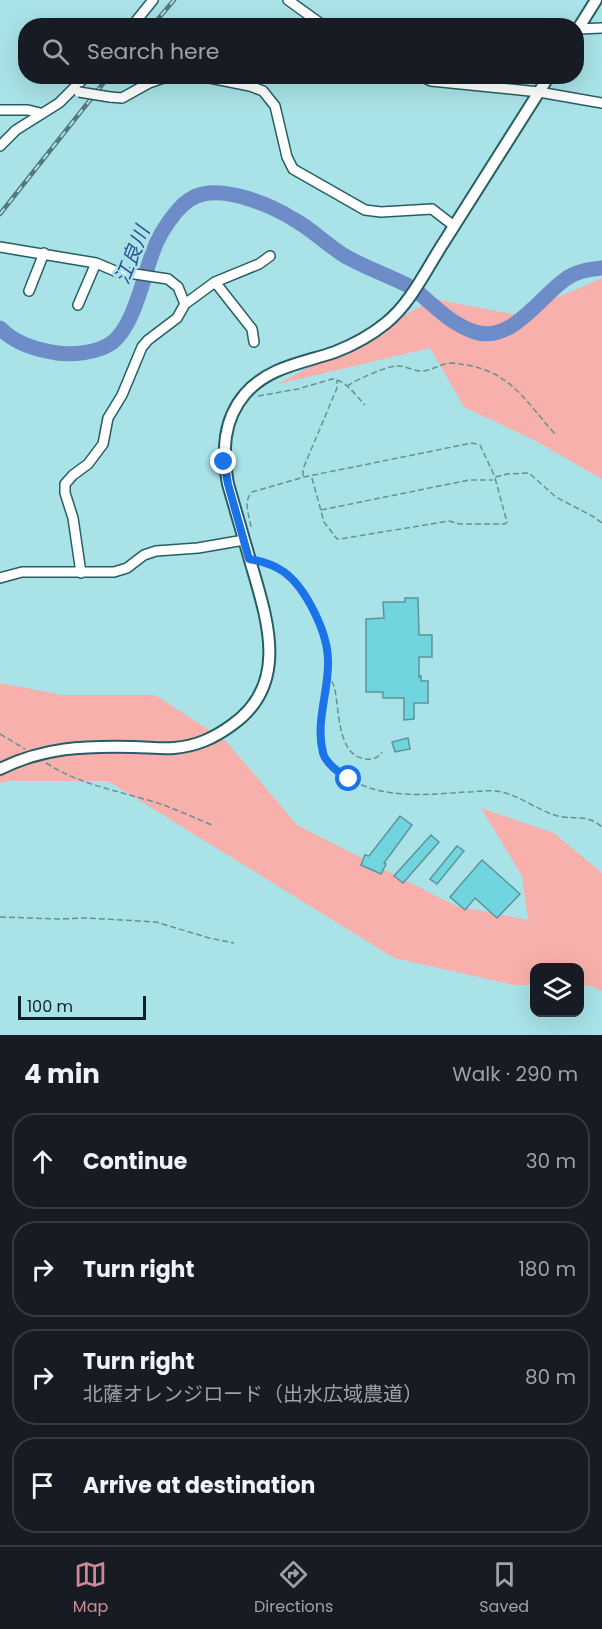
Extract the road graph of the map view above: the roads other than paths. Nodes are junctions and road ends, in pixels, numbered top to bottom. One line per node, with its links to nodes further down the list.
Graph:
1 (153, 0): 4 (street)
2 (288, 0): 5 (street)
3 (596, 0): 6 (street)
4 (138, 18)
5 (313, 18)
6 (584, 20)
7 (602, 28): 8 (street)
8 (584, 30)
9 (80, 84): 14 (street)
10 (147, 84): 14 (street, bridge)
11 (240, 84): 20 (street)
12 (454, 84): 15 (street)
13 (544, 84): 15 (street)
14 (74, 92): 18 (street)
15 (539, 92): 16 (street); 20 (street)
16 (602, 103)
17 (0, 110): 18 (street)
18 (40, 113): 19 (street)
19 (0, 146)
20 (454, 226): 30 (street)
21 (0, 247): 22 (street)
22 (44, 253): 24 (street); 26 (street)
23 (270, 256): 25 (street)
24 (96, 263): 27 (street); 28 (street)
25 (215, 282): 27 (street); 29 (street)
26 (29, 291)
27 (185, 304): 31 (street)
28 (78, 305)
29 (254, 342)
30 (244, 540): 31 (street); 33 (street)
31 (81, 573): 32 (street)
32 (0, 578)
33 (0, 769)

